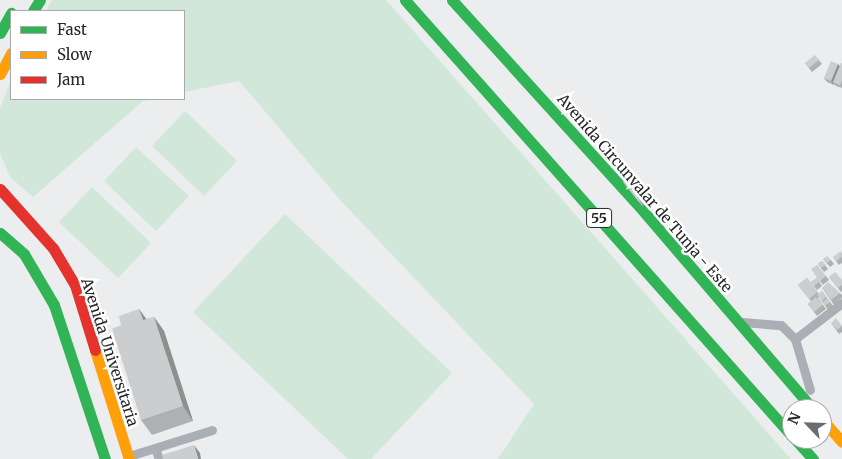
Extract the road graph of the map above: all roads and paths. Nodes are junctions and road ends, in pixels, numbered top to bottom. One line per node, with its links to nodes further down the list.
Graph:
1 (405, 0): 14 (main road, 55)
2 (452, 0): 10 (main road, Avenida Circunvalar de Tunja - Este / 55)
3 (10, 16): 4 (main road)
4 (0, 33)
5 (10, 55): 6 (main road)
6 (0, 74)
7 (0, 189): 20 (main road, Avenida Universitaria)
8 (0, 233): 21 (main road)
9 (842, 303): 11 (lane)
10 (738, 322): 11 (lane); 12 (main road, Avenida Circunvalar de Tunja - Este / 55)
11 (795, 339): 13 (lane)
12 (804, 399)
13 (814, 399)
14 (782, 425)
15 (212, 430): 18 (lane)
16 (832, 430): 17 (main road)
17 (842, 442)
18 (155, 448): 20 (lane); 22 (lane)
19 (804, 449): 23 (main road)
20 (129, 458)
21 (105, 459)
22 (159, 459)
23 (813, 459)

